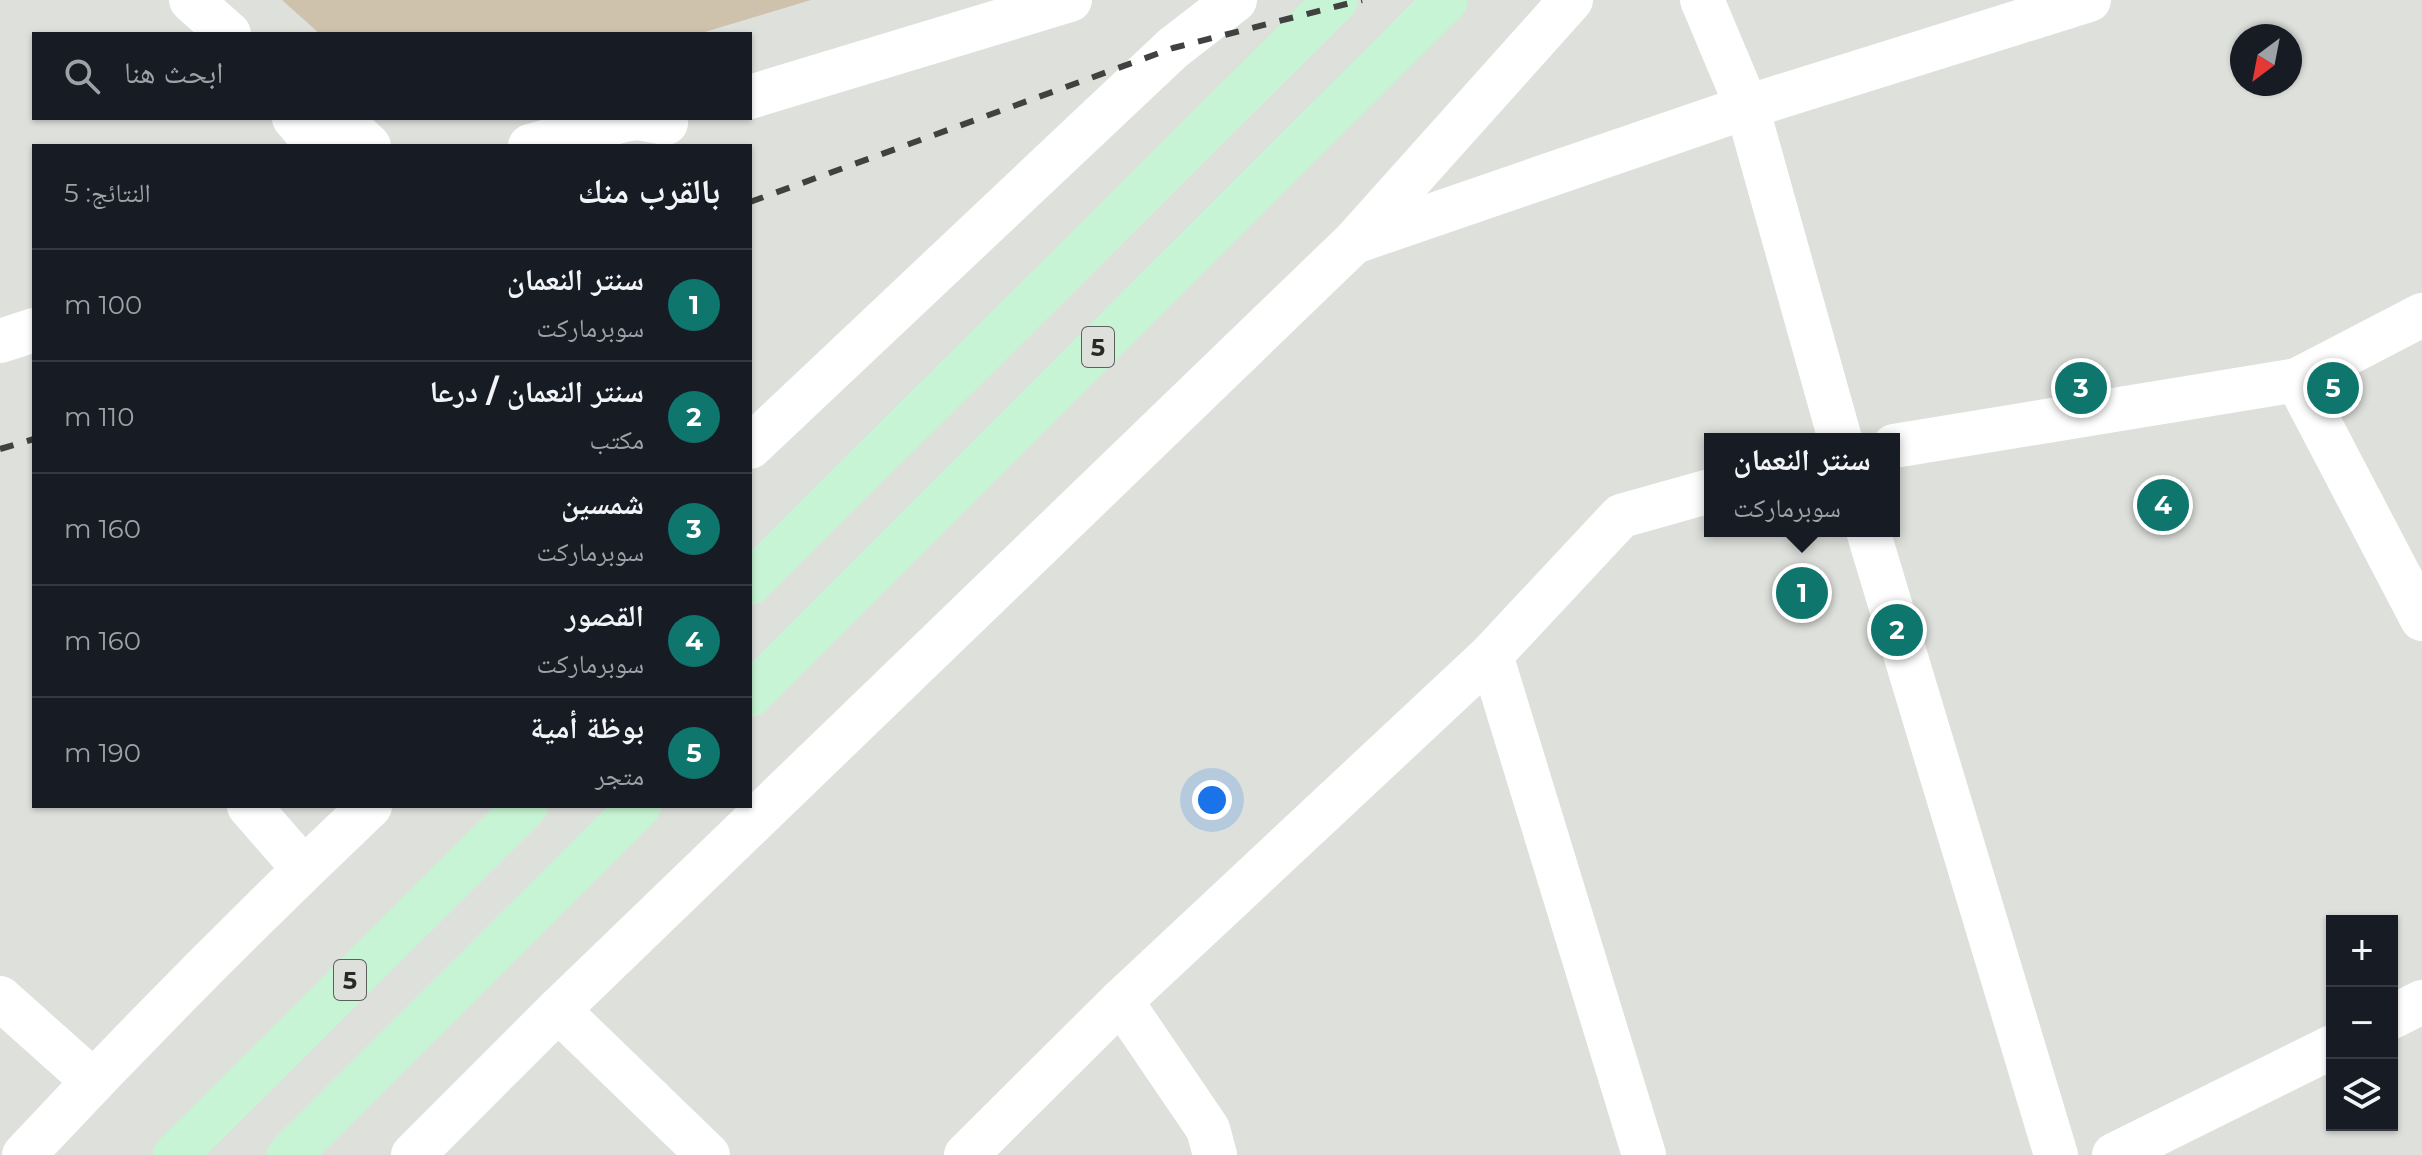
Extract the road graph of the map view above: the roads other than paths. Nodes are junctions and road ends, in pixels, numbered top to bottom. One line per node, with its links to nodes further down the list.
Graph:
1 (191, 0): 9 (street)
2 (1070, 0): 10 (street)
3 (1235, 0): 26 (street)
4 (1336, 0): 30 (main road)
5 (1446, 0): 33 (main road, 5)
6 (1571, 0): 20 (street)
7 (1702, 0): 11 (street)
8 (2089, 0): 11 (street)
9 (227, 32)
10 (752, 96)
11 (1747, 107): 20 (street); 25 (street)
12 (296, 120): 17 (street)
13 (341, 120): 18 (street)
14 (624, 120): 19 (street)
15 (642, 120): 16 (street)
16 (662, 129)
17 (316, 144)
18 (367, 144)
19 (537, 144)
20 (1355, 241): 42 (street)
21 (2422, 315): 24 (street)
22 (32, 331): 23 (street)
23 (0, 341)
24 (2297, 380): 27 (street); 31 (street)
25 (1838, 433)
26 (752, 445)
27 (1900, 445)
28 (1704, 493): 32 (street)
29 (1870, 537): 54 (street)
30 (752, 581)
31 (2422, 619)
32 (1491, 655): 40 (street); 53 (street)
33 (752, 693)
34 (251, 808): 38 (street)
35 (368, 808): 38 (street)
36 (524, 808): 47 (main road, 5)
37 (637, 808): 48 (main road)
38 (304, 869): 45 (street)
39 (0, 998): 45 (street)
40 (1121, 1001): 51 (street); 52 (street)
41 (2422, 1002): 43 (street)
42 (558, 1010): 49 (street); 50 (street)
43 (2398, 1014)
44 (2326, 1050): 55 (street)
45 (93, 1081): 46 (street)
46 (24, 1155)
47 (175, 1155)
48 (289, 1155)
49 (413, 1155)
50 (708, 1155)
51 (966, 1155)
52 (1215, 1155)
53 (1644, 1155)
54 (2056, 1155)
55 (2114, 1155)

